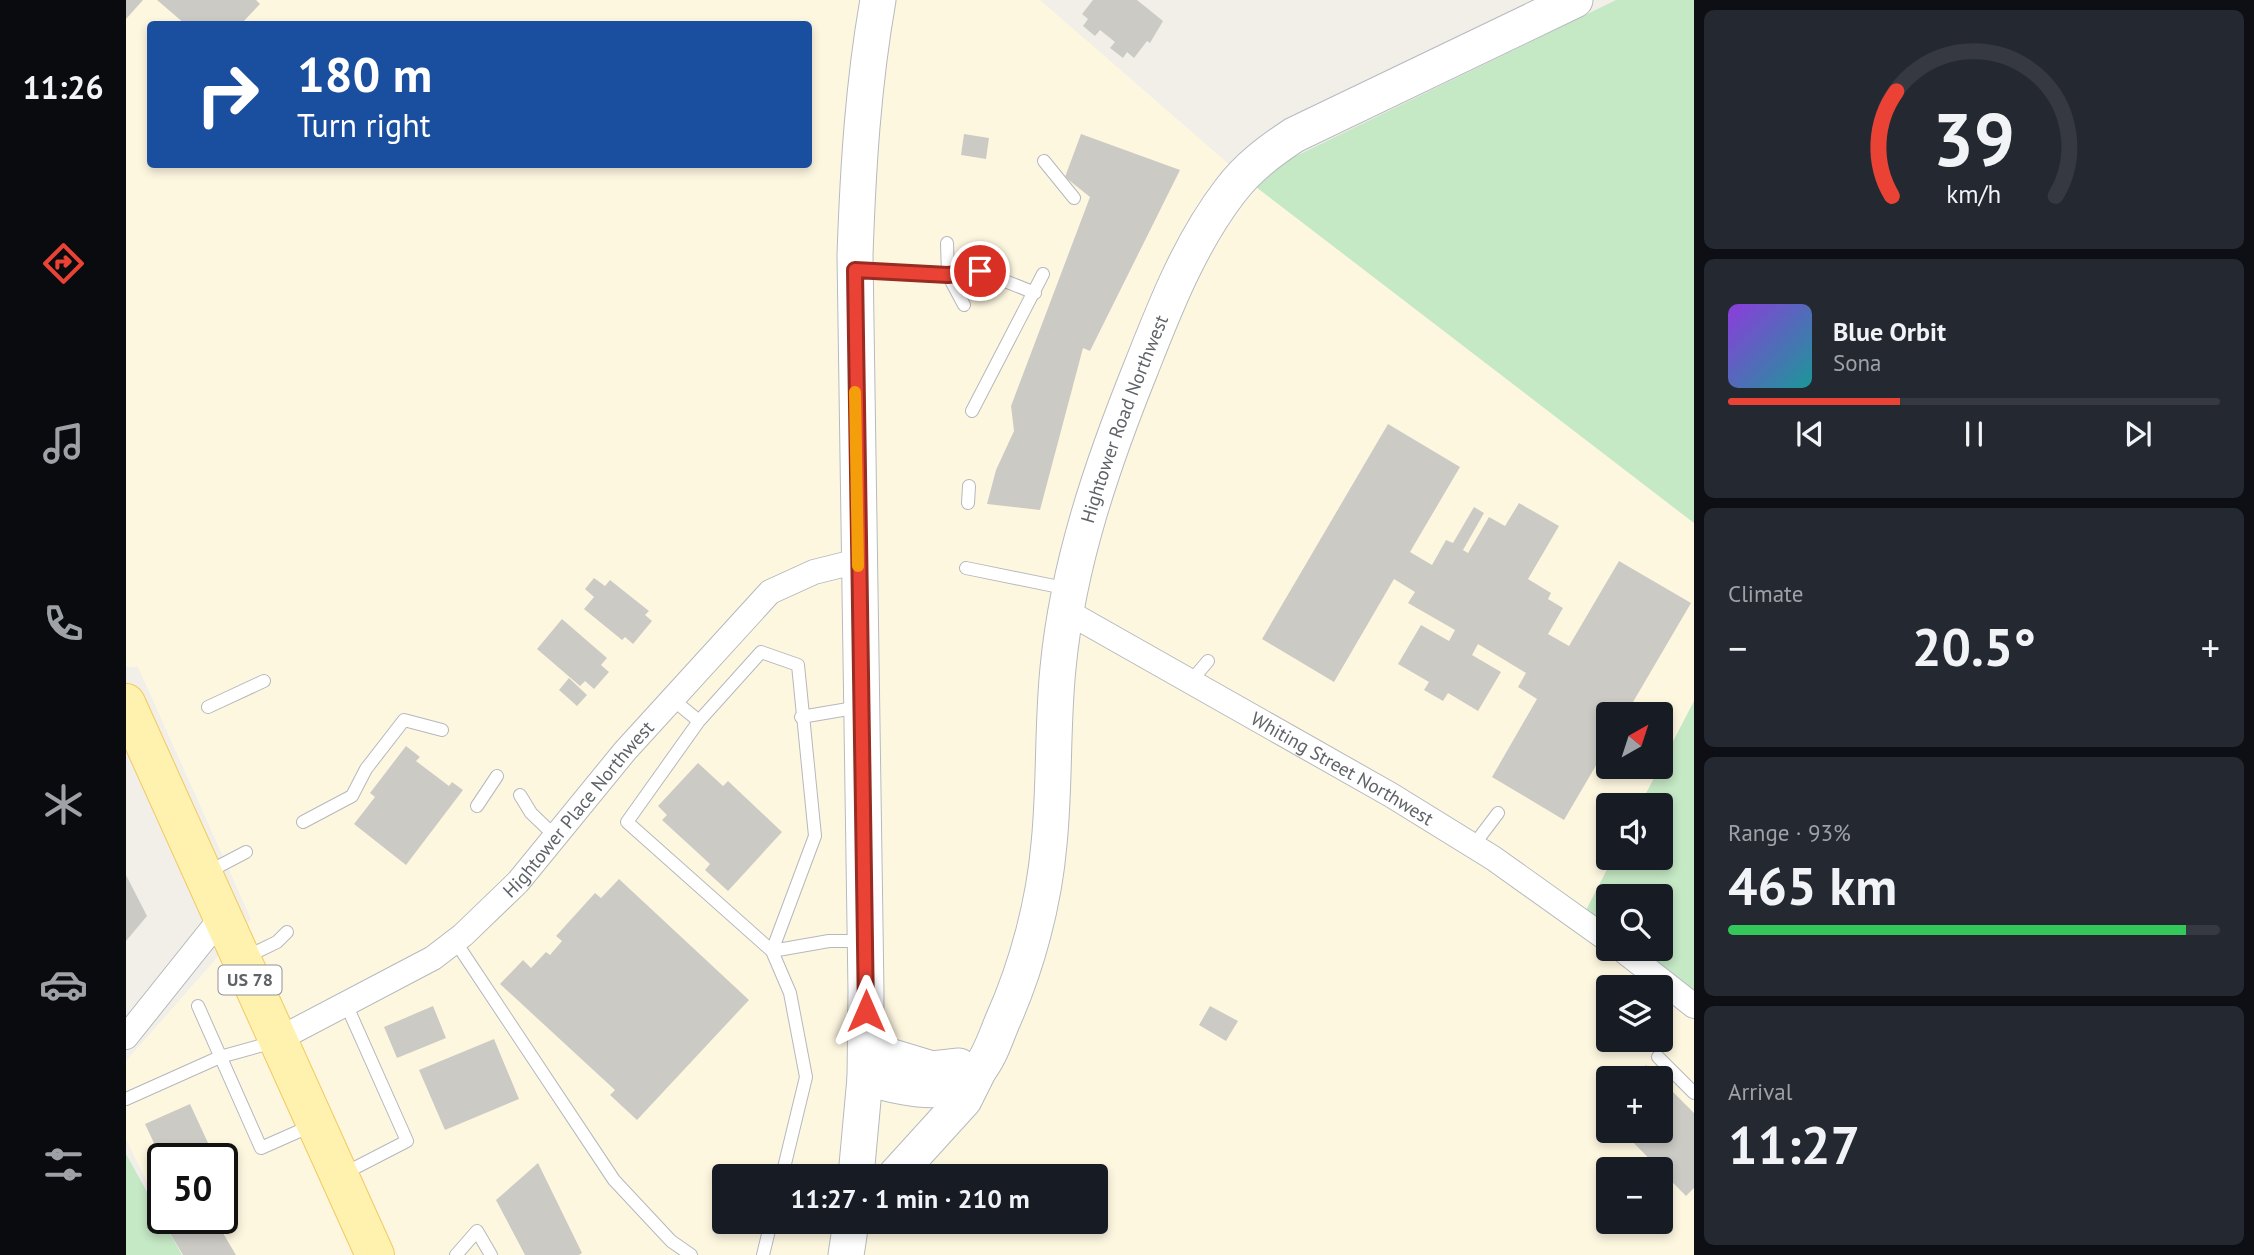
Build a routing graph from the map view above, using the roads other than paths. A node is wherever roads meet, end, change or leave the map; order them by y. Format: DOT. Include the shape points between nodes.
graph roads {
  1 [pos="878,0"];
  2 [pos="1575,0"];
  3 [pos="1044,161"];
  4 [pos="1074,198"];
  5 [pos="947,243"];
  6 [pos="855,270"];
  7 [pos="1043,274"];
  8 [pos="948,275"];
  9 [pos="1035,293"];
  10 [pos="964,305"];
  11 [pos="972,411"];
  12 [pos="969,486"];
  13 [pos="968,503"];
  14 [pos="858,561"];
  15 [pos="967,568"];
  16 [pos="1069,600"];
  17 [pos="1208,661"];
  18 [pos="264,681"];
  19 [pos="1192,681"];
  20 [pos="672,699"];
  21 [pos="126,703"];
  22 [pos="208,707"];
  23 [pos="861,707"];
  24 [pos="802,717"];
  25 [pos="699,721"];
  26 [pos="442,730"];
  27 [pos="497,776"];
  28 [pos="520,795"];
  29 [pos="477,806"];
  30 [pos="1498,813"];
  31 [pos="303,822"];
  32 [pos="555,836"];
  33 [pos="1473,846"];
  34 [pos="246,852"];
  35 [pos="202,875"];
  36 [pos="221,918"];
  37 [pos="287,932"];
  38 [pos="1596,932"];
  39 [pos="455,941"];
  40 [pos="866,941"];
  41 [pos="772,951"];
  42 [pos="241,960"];
  43 [pos="1637,961"];
  44 [pos="346,1004"];
  45 [pos="198,1006"];
  46 [pos="1694,1006"];
  47 [pos="126,1037"];
  48 [pos="278,1040"];
  49 [pos="1658,1056"];
  50 [pos="220,1057"];
  51 [pos="985,1059"];
  52 [pos="866,1063"];
  53 [pos="1694,1094"];
  54 [pos="126,1099"];
  55 [pos="316,1124"];
  56 [pos="785,1164"];
  57 [pos="857,1164"];
  58 [pos="906,1164"];
  59 [pos="340,1176"];
  60 [pos="768,1234"];
  61 [pos="370,1251"];
  62 [pos="456,1255"];
  63 [pos="491,1255"];
  64 [pos="691,1255"];
  65 [pos="763,1255"];
  1 -- 6 [label="street" via="859,151"];
  2 -- 16 [label="street, Hightower Road Northwest" via="1294,135 1259,159 1231,189 1186,262 1152,340 1091,504"];
  3 -- 4 [label="lane"];
  5 -- 8 [label="lane"];
  6 -- 8 [label="lane"];
  6 -- 14 [label="street"];
  7 -- 9 [label="lane"];
  8 -- 9 [label="lane" via="980,271"];
  8 -- 10 [label="lane"];
  9 -- 11 [label="lane"];
  12 -- 13 [label="lane"];
  14 -- 20 [label="street, Hightower Place Northwest" via="814,572 770,592"];
  14 -- 23 [label="street"];
  15 -- 16 [label="lane"];
  16 -- 19 [label="street, Whiting Street Northwest"];
  16 -- 51 [label="street, Hightower Road Northwest" via="1058,667 1049,847 1026,957"];
  17 -- 19 [label="lane"];
  18 -- 22 [label="lane"];
  19 -- 33 [label="street, Whiting Street Northwest"];
  20 -- 25 [label="lane"];
  20 -- 32 [label="street, Hightower Place Northwest"];
  21 -- 35 [label="main road, US 78"];
  23 -- 24 [label="lane"];
  23 -- 40 [label="street"];
  24 -- 25 [label="lane" via="798,666 761,652"];
  24 -- 41 [label="lane" via="815,836"];
  25 -- 41 [label="lane" via="627,822"];
  26 -- 31 [label="lane" via="404,720 366,769 352,796"];
  27 -- 29 [label="lane"];
  28 -- 32 [label="lane"];
  30 -- 33 [label="lane"];
  32 -- 39 [label="street, Hightower Place Northwest" via="518,883"];
  33 -- 38 [label="street, Whiting Street Northwest"];
  34 -- 35 [label="lane"];
  35 -- 36 [label="main road, US 78"];
  36 -- 42 [label="main road, US 78"];
  36 -- 47 [label="street"];
  37 -- 42 [label="lane"];
  39 -- 44 [label="street, Hightower Place Northwest" via="433,958"];
  39 -- 64 [label="lane" via="614,1180 671,1241"];
  40 -- 41 [label="lane"];
  40 -- 52 [label="street"];
  41 -- 56 [label="lane" via="790,993 806,1077"];
  42 -- 48 [label="main road, US 78"];
  43 -- 46 [label="street"];
  44 -- 48 [label="street, Hightower Place Northwest"];
  44 -- 59 [label="lane" via="407,1141"];
  45 -- 50 [label="lane"];
  48 -- 50 [label="lane"];
  48 -- 55 [label="main road, US 78"];
  49 -- 53 [label="lane"];
  50 -- 54 [label="lane"];
  50 -- 55 [label="lane" via="261,1148"];
  51 -- 52 [label="street" via="951,1069"];
  51 -- 58 [label="street, Hightower Road Northwest" via="964,1100"];
  52 -- 57 [label="street"];
  55 -- 59 [label="main road, US 78"];
  59 -- 61 [label="main road, US 78"];
  60 -- 65 [label="lane"];
  62 -- 63 [label="lane" via="477,1231"];
}
